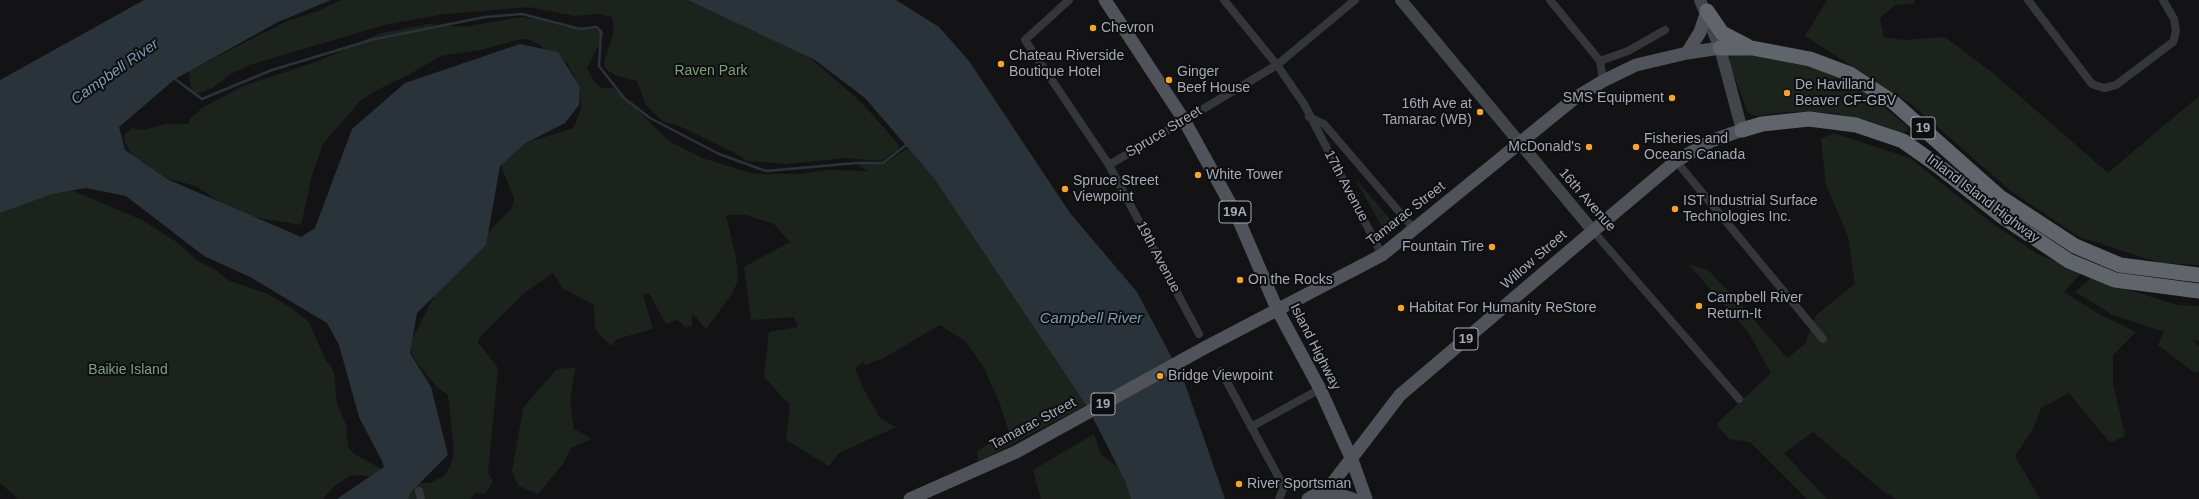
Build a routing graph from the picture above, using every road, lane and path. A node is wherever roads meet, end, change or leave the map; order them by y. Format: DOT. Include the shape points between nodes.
graph roads {
  1 [pos="1069,0"];
  2 [pos="1105,0"];
  3 [pos="1224,0"];
  4 [pos="1355,0"];
  5 [pos="1401,0"];
  6 [pos="1550,0"];
  7 [pos="2028,0"];
  8 [pos="2163,0"];
  9 [pos="1704,6"];
  10 [pos="1665,30"];
  11 [pos="1720,48"];
  12 [pos="1752,48"];
  13 [pos="1687,53"];
  14 [pos="1600,61"];
  15 [pos="1277,65"];
  16 [pos="1602,81"];
  17 [pos="1309,117"];
  18 [pos="1184,120"];
  19 [pos="1742,130"];
  20 [pos="1519,144"];
  21 [pos="1676,161"];
  22 [pos="1109,164"];
  23 [pos="1414,230"];
  24 [pos="1593,230"];
  25 [pos="1382,255"];
  26 [pos="2199,275"];
  27 [pos="2199,291"];
  28 [pos="1277,309"];
  29 [pos="1199,334"];
  30 [pos="1823,338"];
  31 [pos="1221,371"];
  32 [pos="1320,389"];
  33 [pos="1739,399"];
  34 [pos="1251,427"];
  35 [pos="1352,460"];
  36 [pos="1290,480"];
  37 [pos="1284,487"];
  38 [pos="926,496"];
  39 [pos="910,499"];
  40 [pos="1279,499"];
  41 [pos="1308,499"];
  42 [pos="1313,499"];
  43 [pos="1353,499"];
  44 [pos="1366,499"];
  1 -- 22 [label="street, 19th Avenue" via="1026,40"];
  2 -- 18 [label="main road, Island Highway / 19A"];
  3 -- 15 [label="street, 17th Avenue"];
  4 -- 15 [label="street, Spruce Street"];
  5 -- 20 [label="street, 16th Avenue"];
  6 -- 14 [label="street"];
  7 -- 8 [label="street" via="2092,84 2104,88 2116,85 2174,42 2174,19"];
  9 -- 11 [label="street"];
  9 -- 12 [label="highway" via="1722,33"];
  9 -- 13 [label="main road" via="1700,32"];
  10 -- 14 [label="street" via="1628,51"];
  11 -- 12 [label="highway, Inland Island Highway / 19"];
  11 -- 13 [label="main road, Tamarac Street / 19"];
  11 -- 19 [label="street"];
  12 -- 26 [label="highway, Inland Island Highway / 19" via="1810,59 1850,74 1893,102 2000,197 2075,246 2120,265"];
  13 -- 16 [label="main road, Tamarac Street / 19" via="1636,65"];
  14 -- 16 [label="street"];
  15 -- 17 [label="street, 17th Avenue" via="1304,104"];
  15 -- 18 [label="street, Spruce Street"];
  16 -- 20 [label="main road, Tamarac Street / 19" via="1575,98"];
  17 -- 23 [label="street, 17th Avenue" via="1324,124"];
  17 -- 25 [label="street, 17th Avenue"];
  18 -- 22 [label="street, Spruce Street"];
  18 -- 28 [label="main road, Island Highway / 19A" via="1237,216"];
  19 -- 21 [label="main road, Willow Street / 19" via="1711,141"];
  19 -- 27 [label="highway, Inland Island Highway / 19" via="1762,124 1809,119 1856,125 1903,141 2004,217 2069,261 2115,280"];
  20 -- 23 [label="main road, Tamarac Street / 19"];
  20 -- 24 [label="street, 16th Avenue"];
  21 -- 24 [label="main road, Willow Street / 19"];
  21 -- 30 [label="street"];
  22 -- 29 [label="street, 19th Avenue"];
  23 -- 25 [label="main road, Tamarac Street / 19"];
  24 -- 33 [label="street, 16th Avenue"];
  24 -- 35 [label="main road, Willow Street / 19" via="1400,395"];
  25 -- 28 [label="main road, Tamarac Street / 19"];
  28 -- 32 [label="main road, Island Highway / 19A"];
  28 -- 38 [label="main road, Tamarac Street / 19" via="1016,452"];
  31 -- 34 [label="street"];
  32 -- 34 [label="street"];
  32 -- 35 [label="main road, Island Highway / 19A"];
  34 -- 37 [label="street"];
  35 -- 41 [label="main road, Willow Street / 19" via="1331,485"];
  35 -- 44 [label="main road, Island Highway"];
  36 -- 37 [label="street"];
  37 -- 40 [label="street"];
  38 -- 39 [label="main road, Tamarac Street / 19"];
  42 -- 43 [label="main road" via="1333,494"];
}
